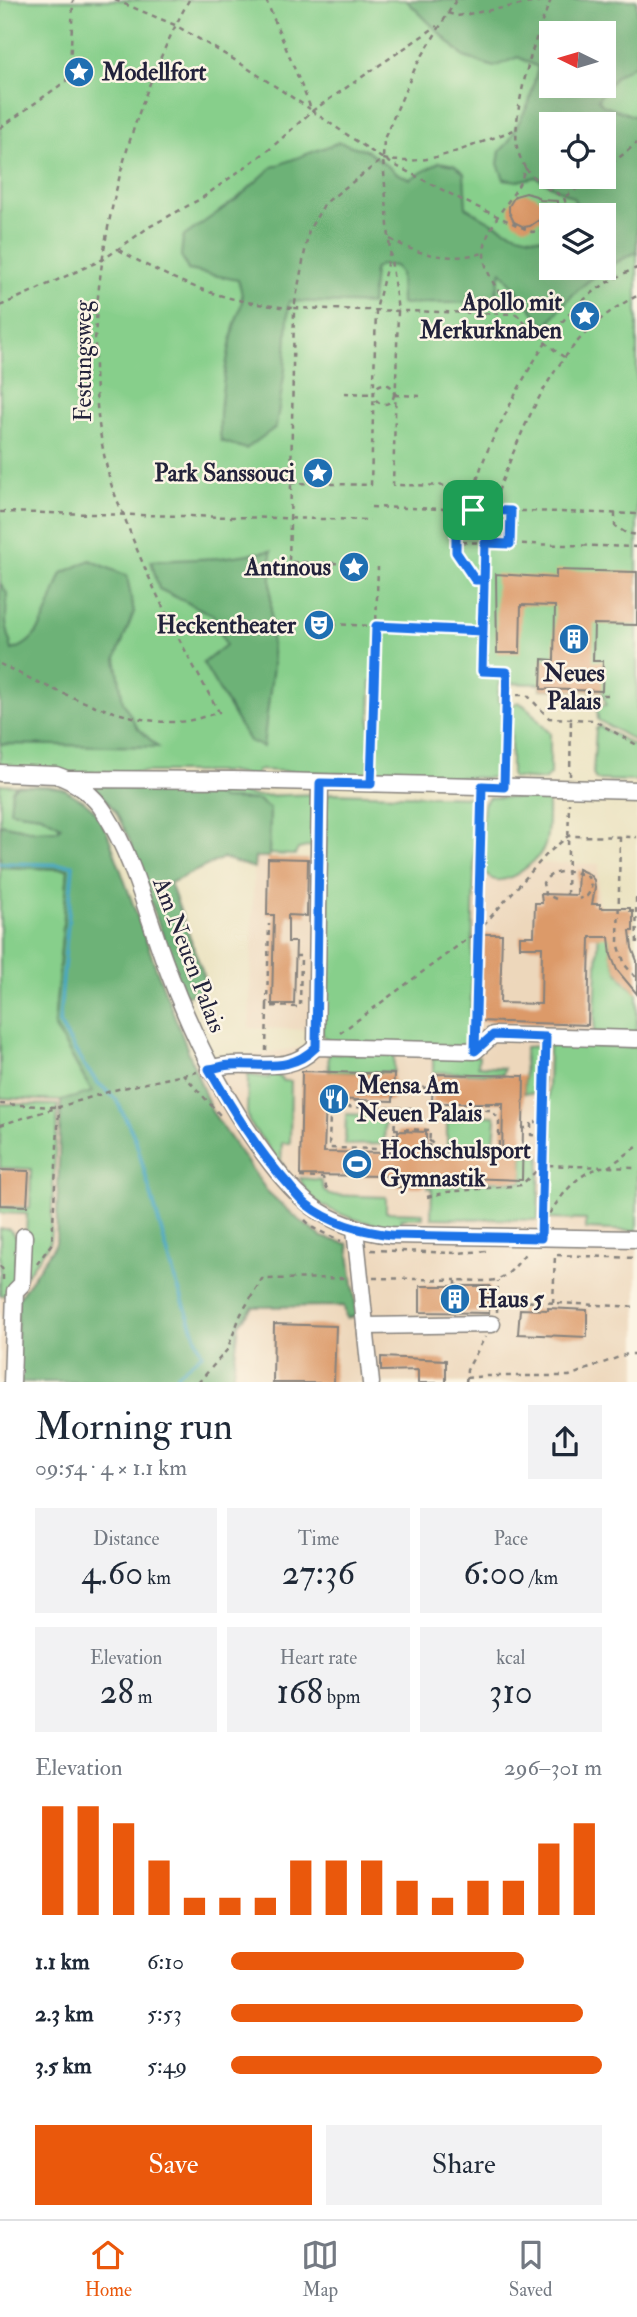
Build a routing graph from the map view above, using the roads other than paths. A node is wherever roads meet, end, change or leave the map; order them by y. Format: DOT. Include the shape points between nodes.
graph roads {
  1 [pos="0,773"];
  2 [pos="69,779"];
  3 [pos="320,783"];
  4 [pos="637,790"];
  5 [pos="637,1039"];
  6 [pos="316,1047"];
  7 [pos="209,1069"];
  8 [pos="355,1229"];
  9 [pos="24,1236"];
  10 [pos="637,1240"];
  11 [pos="7,1319"];
  12 [pos="492,1324"];
  13 [pos="366,1326"];
  14 [pos="12,1382"];
  15 [pos="371,1382"];
  1 -- 2 [label="street"];
  2 -- 3 [label="street"];
  2 -- 7 [label="street, Am Neuen Palais" via="99,803 114,828"];
  3 -- 4 [label="street"];
  3 -- 6 [label="street"];
  5 -- 6 [label="street" via="493,1035 475,1051"];
  6 -- 7 [label="street" via="296,1061"];
  7 -- 8 [label="street, Am Neuen Palais" via="275,1169 306,1204"];
  8 -- 10 [label="street, Am Neuen Palais" via="536,1242"];
  8 -- 13 [label="street"];
  9 -- 11 [label="street" via="22,1284 15,1291"];
  11 -- 14 [label="street"];
  12 -- 13 [label="street"];
  13 -- 15 [label="street"];
}
